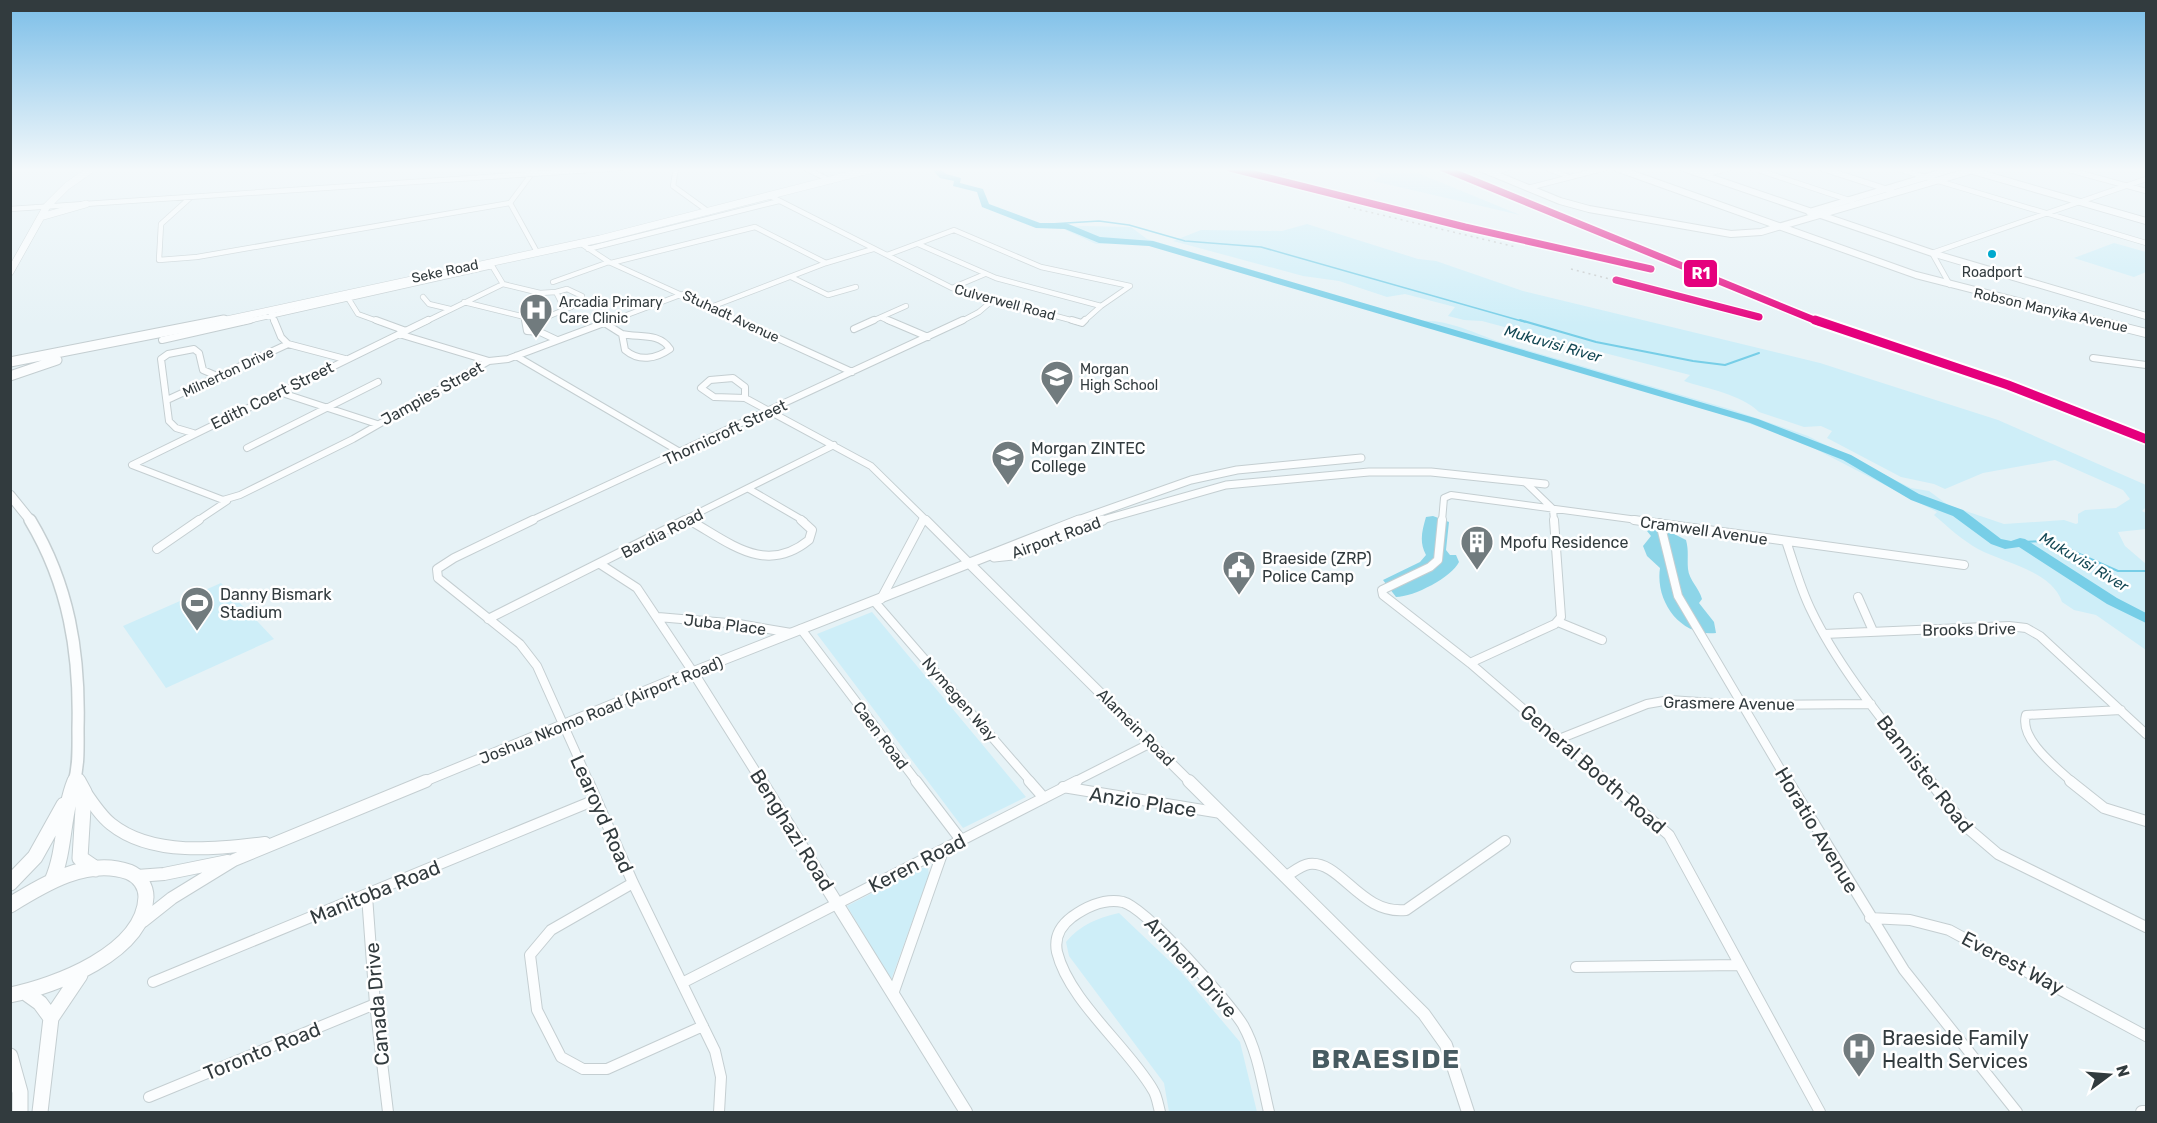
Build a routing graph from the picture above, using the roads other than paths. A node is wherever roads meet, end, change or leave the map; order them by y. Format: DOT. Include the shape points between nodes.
graph roads {
  1 [pos="40,220"];
  2 [pos="165,220"];
  3 [pos="409,220"];
  4 [pos="520,220"];
  5 [pos="674,220"];
  6 [pos="702,220"];
  7 [pos="817,220"];
  8 [pos="1653,220"];
  9 [pos="1762,220"];
  10 [pos="1778,220"];
  11 [pos="1800,220"];
  12 [pos="1837,220"];
  13 [pos="2025,220"];
  14 [pos="2071,220"];
  15 [pos="1769,223"];
  16 [pos="1778,226"];
  17 [pos="1740,233"];
  18 [pos="580,243"];
  19 [pos="2146,243"];
  20 [pos="918,244"];
  21 [pos="588,249"];
  22 [pos="873,249"];
  23 [pos="537,252"];
  24 [pos="1932,253"];
  25 [pos="886,255"];
  26 [pos="13,262"];
  27 [pos="610,262"];
  28 [pos="826,263"];
  29 [pos="491,264"];
  30 [pos="10,272"];
  31 [pos="985,274"];
  32 [pos="791,277"];
  33 [pos="554,282"];
  34 [pos="502,284"];
  35 [pos="1950,285"];
  36 [pos="856,287"];
  37 [pos="952,288"];
  38 [pos="556,292"];
  39 [pos="683,294"];
  40 [pos="423,297"];
  41 [pos="348,298"];
  42 [pos="993,300"];
  43 [pos="464,302"];
  44 [pos="906,306"];
  45 [pos="1101,306"];
  46 [pos="571,307"];
  47 [pos="711,307"];
  48 [pos="450,309"];
  49 [pos="270,312"];
  50 [pos="524,316"];
  51 [pos="2146,316"];
  52 [pos="882,318"];
  53 [pos="603,322"];
  54 [pos="854,329"];
  55 [pos="406,331"];
  56 [pos="2145,332"];
  57 [pos="622,333"];
  58 [pos="399,334"];
  59 [pos="928,337"];
  60 [pos="162,340"];
  61 [pos="557,340"];
  62 [pos="288,344"];
  63 [pos="91,348"];
  64 [pos="516,356"];
  65 [pos="2093,358"];
  66 [pos="345,359"];
  67 [pos="489,361"];
  68 [pos="10,363"];
  69 [pos="2146,365"];
  70 [pos="852,372"];
  71 [pos="10,376"];
  72 [pos="217,376"];
  73 [pos="378,382"];
  74 [pos="279,392"];
  75 [pos="745,398"];
  76 [pos="167,400"];
  77 [pos="326,408"];
  78 [pos="769,413"];
  79 [pos="377,424"];
  80 [pos="193,433"];
  81 [pos="834,445"];
  82 [pos="247,448"];
  83 [pos="680,452"];
  84 [pos="1361,458"];
  85 [pos="1525,482"];
  86 [pos="1545,484"];
  87 [pos="749,489"];
  88 [pos="10,495"];
  89 [pos="225,500"];
  90 [pos="1554,509"];
  91 [pos="924,518"];
  92 [pos="689,520"];
  93 [pos="1660,524"];
  94 [pos="1786,541"];
  95 [pos="157,549"];
  96 [pos="453,558"];
  97 [pos="600,564"];
  98 [pos="970,564"];
  99 [pos="1964,565"];
  100 [pos="1383,595"];
  101 [pos="1858,597"];
  102 [pos="878,600"];
  103 [pos="658,617"];
  104 [pos="488,619"];
  105 [pos="1558,622"];
  106 [pos="796,631"];
  107 [pos="1873,631"];
  108 [pos="1824,634"];
  109 [pos="1602,640"];
  110 [pos="1470,663"];
  111 [pos="693,672"];
  112 [pos="1871,704"];
  113 [pos="1743,705"];
  114 [pos="2121,710"];
  115 [pos="562,725"];
  116 [pos="2146,734"];
  117 [pos="1559,739"];
  118 [pos="1151,743"];
  119 [pos="76,778"];
  120 [pos="1063,787"];
  121 [pos="84,792"];
  122 [pos="68,797"];
  123 [pos="1044,798"];
  124 [pos="595,800"];
  125 [pos="1223,814"];
  126 [pos="2146,821"];
  127 [pos="961,840"];
  128 [pos="279,841"];
  129 [pos="1505,841"];
  130 [pos="943,851"];
  131 [pos="234,860"];
  132 [pos="96,869"];
  133 [pos="136,876"];
  134 [pos="1284,877"];
  135 [pos="52,881"];
  136 [pos="10,883"];
  137 [pos="633,883"];
  138 [pos="367,896"];
  139 [pos="837,903"];
  140 [pos="10,905"];
  141 [pos="1870,918"];
  142 [pos="2146,927"];
  143 [pos="129,933"];
  144 [pos="1740,965"];
  145 [pos="1576,967"];
  146 [pos="84,970"];
  147 [pos="153,982"];
  148 [pos="682,983"];
  149 [pos="18,994"];
  150 [pos="893,994"];
  151 [pos="375,1004"];
  152 [pos="51,1018"];
  153 [pos="703,1026"];
  154 [pos="2146,1036"];
  155 [pos="10,1056"];
  156 [pos="149,1097"];
  157 [pos="2146,1112"];
  158 [pos="20,1113"];
  159 [pos="40,1113"];
  160 [pos="388,1113"];
  161 [pos="719,1113"];
  162 [pos="966,1113"];
  163 [pos="1160,1113"];
  164 [pos="1269,1113"];
  165 [pos="1468,1113"];
  166 [pos="1820,1113"];
  167 [pos="2017,1113"];
  168 [pos="2142,1113"];
  1 -- 26 [label="main road"];
  2 -- 3 [label="street" via="161,224 159,260"];
  4 -- 23 [label="street"];
  5 -- 18 [label="main road, Seke Road"];
  6 -- 21 [label="street"];
  7 -- 22 [label="street, Culverwell Road"];
  8 -- 17 [label="main road"];
  9 -- 15 [label="main road, Robson Manyika Avenue"];
  10 -- 15 [label="main road"];
  11 -- 16 [label="main road"];
  12 -- 24 [label="main road"];
  13 -- 24 [label="street"];
  14 -- 19 [label="street"];
  15 -- 16 [label="main road, Robson Manyika Avenue"];
  15 -- 17 [label="main road"];
  16 -- 17 [label="main road"];
  16 -- 35 [label="main road, Robson Manyika Avenue"];
  18 -- 21 [label="street, Stuhadt Avenue"];
  18 -- 23 [label="main road, Seke Road"];
  20 -- 25 [label="street"];
  20 -- 31 [label="street"];
  20 -- 45 [label="street" via="954,230 1041,267 1130,286"];
  21 -- 27 [label="street, Stuhadt Avenue"];
  22 -- 25 [label="street, Culverwell Road"];
  22 -- 28 [label="street"];
  23 -- 29 [label="main road, Seke Road"];
  24 -- 35 [label="street"];
  24 -- 51 [label="main road"];
  25 -- 37 [label="street, Culverwell Road"];
  26 -- 30 [label="main road"];
  27 -- 28 [label="street" via="755,227"];
  27 -- 33 [label="street"];
  27 -- 39 [label="street, Stuhadt Avenue"];
  28 -- 32 [label="street"];
  29 -- 34 [label="street"];
  29 -- 41 [label="street"];
  29 -- 49 [label="main road, Seke Road"];
  31 -- 37 [label="street"];
  31 -- 45 [label="street"];
  32 -- 36 [label="street" via="828,295"];
  32 -- 47 [label="street"];
  34 -- 38 [label="street" via="540,293"];
  34 -- 43 [label="street, Edith Coert Street"];
  35 -- 56 [label="main road, Robson Manyika Avenue"];
  37 -- 42 [label="street, Culverwell Road"];
  38 -- 46 [label="street" via="561,302"];
  38 -- 46 [label="street" via="567,289 582,296"];
  39 -- 47 [label="street, Stuhadt Avenue"];
  39 -- 53 [label="street, Jampies Street"];
  40 -- 48 [label="street" via="429,304"];
  41 -- 49 [label="street"];
  41 -- 55 [label="street" via="356,313"];
  42 -- 45 [label="street, Culverwell Road" via="1082,323"];
  42 -- 59 [label="street, Thornicroft Street" via="968,319"];
  43 -- 48 [label="street, Edith Coert Street"];
  43 -- 50 [label="street"];
  44 -- 52 [label="street"];
  46 -- 50 [label="street" via="542,318"];
  47 -- 70 [label="street, Stuhadt Avenue"];
  48 -- 55 [label="street, Edith Coert Street"];
  49 -- 60 [label="street"];
  49 -- 62 [label="street"];
  49 -- 63 [label="main road, Seke Road"];
  50 -- 61 [label="street" via="527,331"];
  52 -- 54 [label="street"];
  52 -- 59 [label="street"];
  53 -- 57 [label="street"];
  53 -- 61 [label="street, Jampies Street"];
  55 -- 58 [label="street, Edith Coert Street"];
  57 -- 57 [label="street" via="655,337 670,349 655,356 634,358 625,352"];
  58 -- 66 [label="street, Edith Coert Street"];
  58 -- 67 [label="street"];
  59 -- 70 [label="street, Thornicroft Street"];
  61 -- 64 [label="street, Jampies Street"];
  62 -- 66 [label="street"];
  62 -- 72 [label="street, Milnerton Drive"];
  63 -- 68 [label="main road, Seke Road"];
  63 -- 71 [label="main road"];
  64 -- 67 [label="street, Jampies Street"];
  64 -- 83 [label="street"];
  65 -- 69 [label="street"];
  66 -- 74 [label="street, Edith Coert Street"];
  67 -- 79 [label="street, Jampies Street"];
  70 -- 78 [label="street, Thornicroft Street"];
  72 -- 76 [label="street, Milnerton Drive"];
  72 -- 76 [label="street" via="203,370 199,353 194,349 168,354 160,362"];
  73 -- 77 [label="street"];
  74 -- 77 [label="street"];
  74 -- 80 [label="street, Edith Coert Street"];
  75 -- 75 [label="street, Alamein Road" via="714,397 702,393 700,388 710,380 730,377 745,387"];
  75 -- 78 [label="street, Alamein Road"];
  76 -- 80 [label="street" via="169,421 176,428"];
  77 -- 79 [label="street"];
  77 -- 82 [label="street"];
  78 -- 81 [label="street, Alamein Road"];
  78 -- 83 [label="street, Thornicroft Street"];
  79 -- 89 [label="street, Jampies Street" via="279,478 238,498"];
  80 -- 89 [label="street, Edith Coert Street" via="132,465"];
  81 -- 87 [label="street, Bardia Road"];
  81 -- 91 [label="street, Alamein Road" via="877,471"];
  83 -- 96 [label="street, Thornicroft Street"];
  84 -- 98 [label="street, Airport Road" via="1280,465 1191,480 1127,501"];
  85 -- 86 [label="street, Airport Road"];
  85 -- 90 [label="street"];
  85 -- 98 [label="street, Airport Road" via="1431,472 1379,472 1226,485 1118,514 1013,555"];
  87 -- 92 [label="street, Bardia Road"];
  87 -- 92 [label="street" via="808,524 812,530 809,540 788,553 764,558"];
  88 -- 119 [label="main road" via="29,514 40,533 67,597 78,661"];
  89 -- 95 [label="street, Jampies Street"];
  90 -- 93 [label="street, Cramwell Avenue"];
  90 -- 100 [label="street, Cramwell Avenue" via="1455,495 1444,498 1438,560 1386,587"];
  90 -- 105 [label="street" via="1562,611"];
  91 -- 98 [label="street, Alamein Road"];
  91 -- 102 [label="street"];
  92 -- 97 [label="street, Bardia Road"];
  93 -- 94 [label="street, Cramwell Avenue"];
  93 -- 113 [label="street, Horatio Avenue" via="1678,596"];
  94 -- 99 [label="street, Cramwell Avenue"];
  94 -- 108 [label="street, Bannister Road" via="1810,609"];
  96 -- 104 [label="street, Learoyd Road" via="435,574"];
  97 -- 103 [label="street, Benghazi Road" via="637,588"];
  97 -- 104 [label="street, Bardia Road"];
  98 -- 102 [label="street, Joshua Nkomo Road (Airport Road)"];
  98 -- 118 [label="street, Alamein Road"];
  100 -- 110 [label="street, General Booth Road"];
  101 -- 107 [label="street"];
  102 -- 106 [label="street, Joshua Nkomo Road (Airport Road)"];
  102 -- 123 [label="street, Nymegen Way"];
  103 -- 106 [label="street, Juba Place"];
  103 -- 111 [label="street, Benghazi Road"];
  104 -- 115 [label="street, Learoyd Road" via="531,656"];
  105 -- 109 [label="street"];
  105 -- 110 [label="street"];
  106 -- 111 [label="street, Joshua Nkomo Road (Airport Road)"];
  106 -- 127 [label="street, Caen Road"];
  107 -- 108 [label="street, Brooks Drive"];
  107 -- 114 [label="street, Brooks Drive" via="2026,628 2040,636"];
  108 -- 112 [label="street, Bannister Road"];
  110 -- 117 [label="street, General Booth Road"];
  111 -- 115 [label="street, Joshua Nkomo Road (Airport Road)"];
  111 -- 139 [label="street, Benghazi Road"];
  112 -- 113 [label="street, Grasmere Avenue"];
  112 -- 142 [label="street, Bannister Road" via="1964,825 1984,845"];
  113 -- 117 [label="street, Grasmere Avenue" via="1657,701"];
  113 -- 141 [label="street, Horatio Avenue"];
  114 -- 116 [label="street, Brooks Drive"];
  114 -- 126 [label="street" via="2033,713 2026,715 2025,730 2083,796 2118,815"];
  115 -- 124 [label="street, Learoyd Road"];
  115 -- 128 [label="street, Joshua Nkomo Road (Airport Road)"];
  117 -- 144 [label="street, General Booth Road" via="1668,835"];
  118 -- 120 [label="street, Keren Road"];
  118 -- 125 [label="street, Alamein Road"];
  119 -- 121 [label="main road"];
  119 -- 122 [label="main road"];
  120 -- 123 [label="street, Keren Road"];
  120 -- 125 [label="street, Anzio Place"];
  121 -- 128 [label="street" via="114,826 140,838 201,847"];
  121 -- 132 [label="main road" via="80,858"];
  122 -- 135 [label="main road" via="61,864"];
  122 -- 136 [label="main road" via="43,848"];
  123 -- 127 [label="street, Keren Road"];
  124 -- 137 [label="street, Learoyd Road"];
  124 -- 138 [label="street, Manitoba Road"];
  125 -- 134 [label="street, Alamein Road"];
  127 -- 130 [label="street, Keren Road"];
  128 -- 131 [label="street, Joshua Nkomo Road (Airport Road)"];
  129 -- 134 [label="street" via="1399,912 1383,910 1319,864 1307,864"];
  130 -- 139 [label="street, Keren Road"];
  130 -- 150 [label="street"];
  131 -- 133 [label="street"];
  131 -- 143 [label="street" via="172,898"];
  132 -- 133 [label="main road"];
  132 -- 135 [label="main road"];
  133 -- 143 [label="main road" via="144,886 146,900"];
  134 -- 165 [label="street, Alamein Road" via="1434,1027 1452,1060"];
  135 -- 140 [label="main road"];
  137 -- 148 [label="street, Learoyd Road"];
  137 -- 153 [label="street" via="551,930 530,955 537,1010 561,1057 583,1069 607,1069"];
  138 -- 147 [label="street, Manitoba Road"];
  138 -- 151 [label="street, Canada Drive"];
  139 -- 148 [label="street, Keren Road"];
  139 -- 150 [label="street, Benghazi Road"];
  141 -- 154 [label="street, Everest Way" via="1910,920 1949,930"];
  141 -- 167 [label="street, Horatio Avenue" via="1928,1003"];
  143 -- 146 [label="main road" via="110,953"];
  144 -- 145 [label="street"];
  144 -- 166 [label="street, General Booth Road"];
  146 -- 149 [label="main road" via="55,984"];
  146 -- 152 [label="main road"];
  148 -- 153 [label="street, Learoyd Road"];
  149 -- 152 [label="main road" via="40,1003"];
  150 -- 162 [label="street, Benghazi Road"];
  151 -- 156 [label="street, Toronto Road"];
  151 -- 160 [label="street, Canada Drive"];
  152 -- 159 [label="main road"];
  153 -- 161 [label="street, Learoyd Road" via="720,1071"];
  155 -- 158 [label="main road" via="20,1092"];
  157 -- 168 [label="street"];
  163 -- 164 [label="street, Arnhem Drive" via="1154,1091 1068,979 1056,953 1055,940 1064,923 1100,901 1129,904 1142,912 1230,1009 1251,1038"];
}
